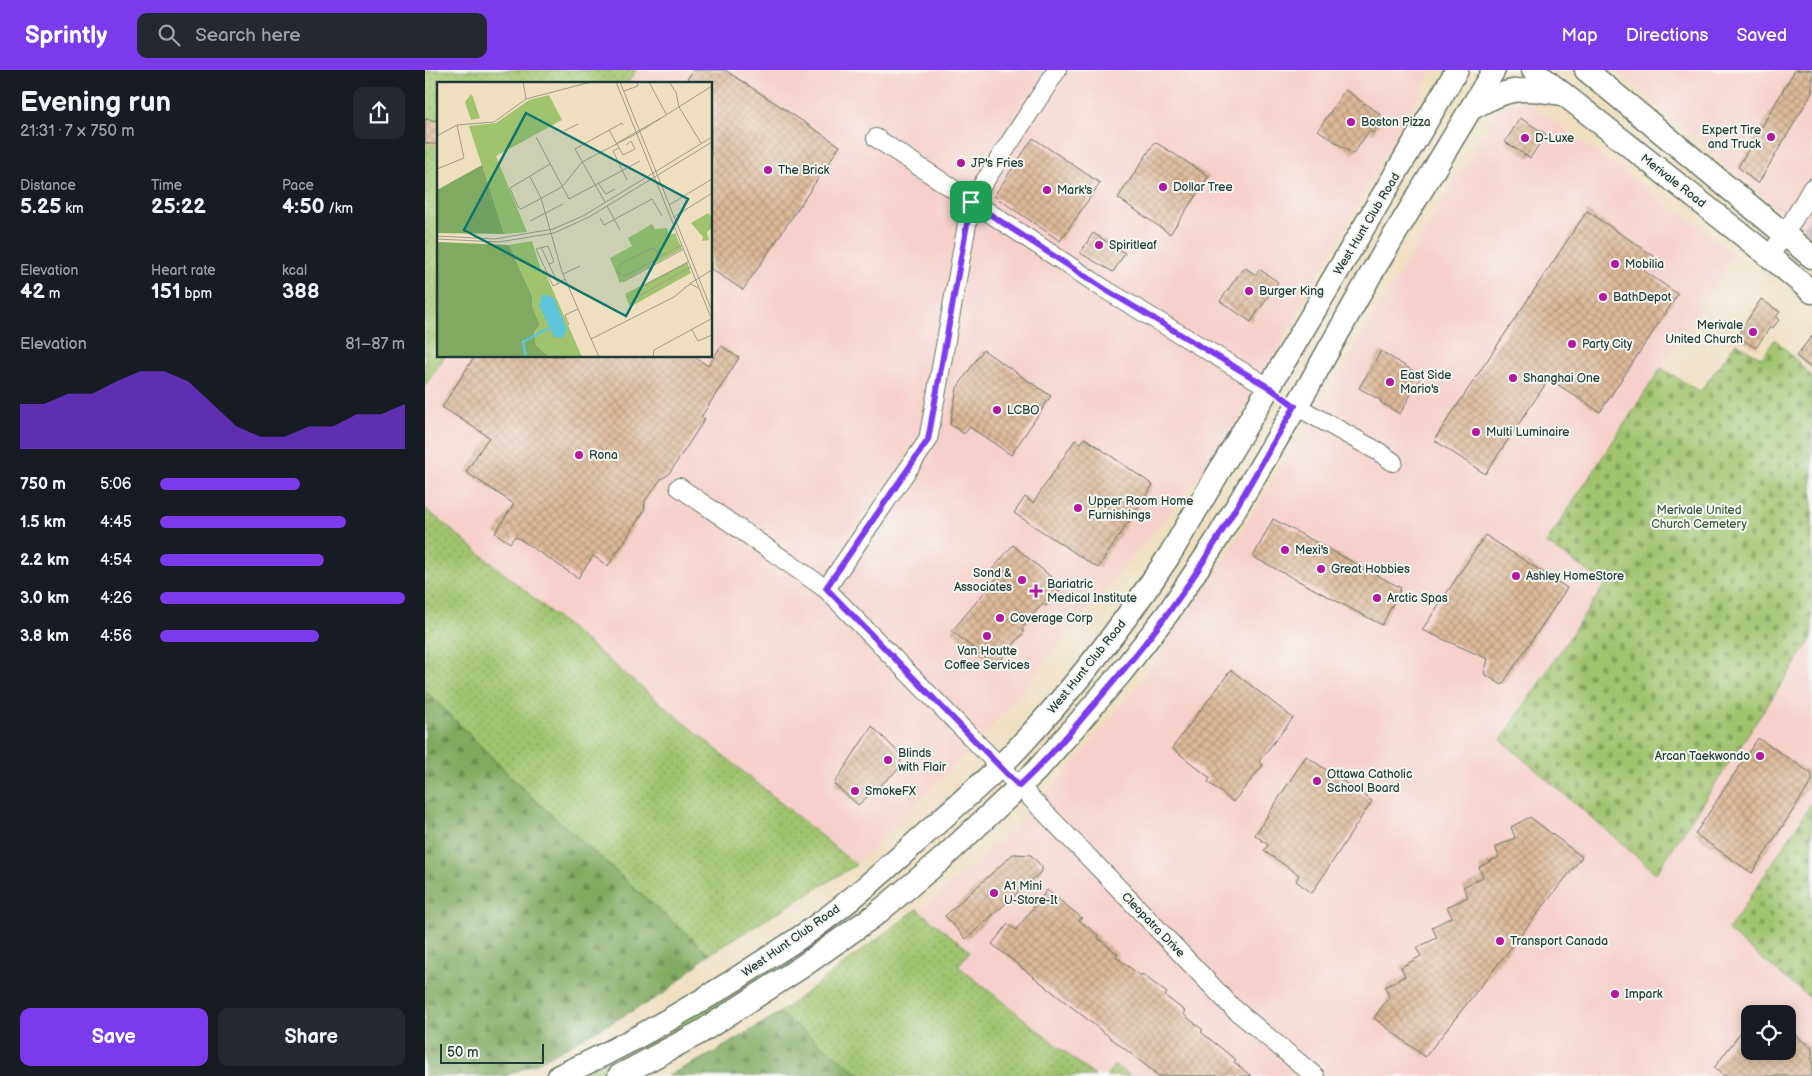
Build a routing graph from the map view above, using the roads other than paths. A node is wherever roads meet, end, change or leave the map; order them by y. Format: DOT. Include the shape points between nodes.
graph roads {
  1 [pos="1057,70"];
  2 [pos="1447,70"];
  3 [pos="1457,70"];
  4 [pos="1494,70"];
  5 [pos="1533,70"];
  6 [pos="1586,70"];
  7 [pos="1563,94"];
  8 [pos="1439,102"];
  9 [pos="1468,111"];
  10 [pos="877,138"];
  11 [pos="1812,188"];
  12 [pos="971,202"];
  13 [pos="1785,234"];
  14 [pos="1769,256"];
  15 [pos="1812,257"];
  16 [pos="1812,292"];
  17 [pos="1270,388"];
  18 [pos="1295,406"];
  19 [pos="1393,462"];
  20 [pos="679,487"];
  21 [pos="826,588"];
  22 [pos="999,766"];
  23 [pos="1019,786"];
  24 [pos="559,1076"];
  25 [pos="619,1076"];
  26 [pos="1315,1076"];
  1 -- 12 [label="street"];
  2 -- 8 [label="main road"];
  3 -- 8 [label="main road, West Hunt Club Road"];
  4 -- 9 [label="main road, West Hunt Club Road"];
  5 -- 7 [label="main road, Merivale Road"];
  6 -- 13 [label="main road"];
  7 -- 9 [label="main road" via="1525,89 1507,91"];
  7 -- 14 [label="main road, Merivale Road"];
  8 -- 17 [label="main road, West Hunt Club Road"];
  9 -- 18 [label="main road, West Hunt Club Road"];
  10 -- 12 [label="street"];
  11 -- 13 [label="street"];
  12 -- 17 [label="street" via="1106,290"];
  12 -- 21 [label="street" via="928,440"];
  13 -- 14 [label="street"];
  13 -- 15 [label="main road"];
  14 -- 16 [label="main road, Merivale Road"];
  17 -- 18 [label="main road"];
  17 -- 22 [label="main road, West Hunt Club Road" via="1134,609 1055,707"];
  18 -- 19 [label="street"];
  18 -- 23 [label="main road, West Hunt Club Road" via="1216,541 1168,613 1086,714"];
  20 -- 21 [label="street, Cleopatra Drive"];
  21 -- 22 [label="street, Cleopatra Drive"];
  22 -- 23 [label="street, Cleopatra Drive"];
  22 -- 24 [label="main road, West Hunt Club Road" via="886,869 817,926 664,1023"];
  23 -- 25 [label="main road, West Hunt Club Road" via="941,860 875,914 803,966 701,1032"];
  23 -- 26 [label="street, Cleopatra Drive" via="1233,1008"];
}
